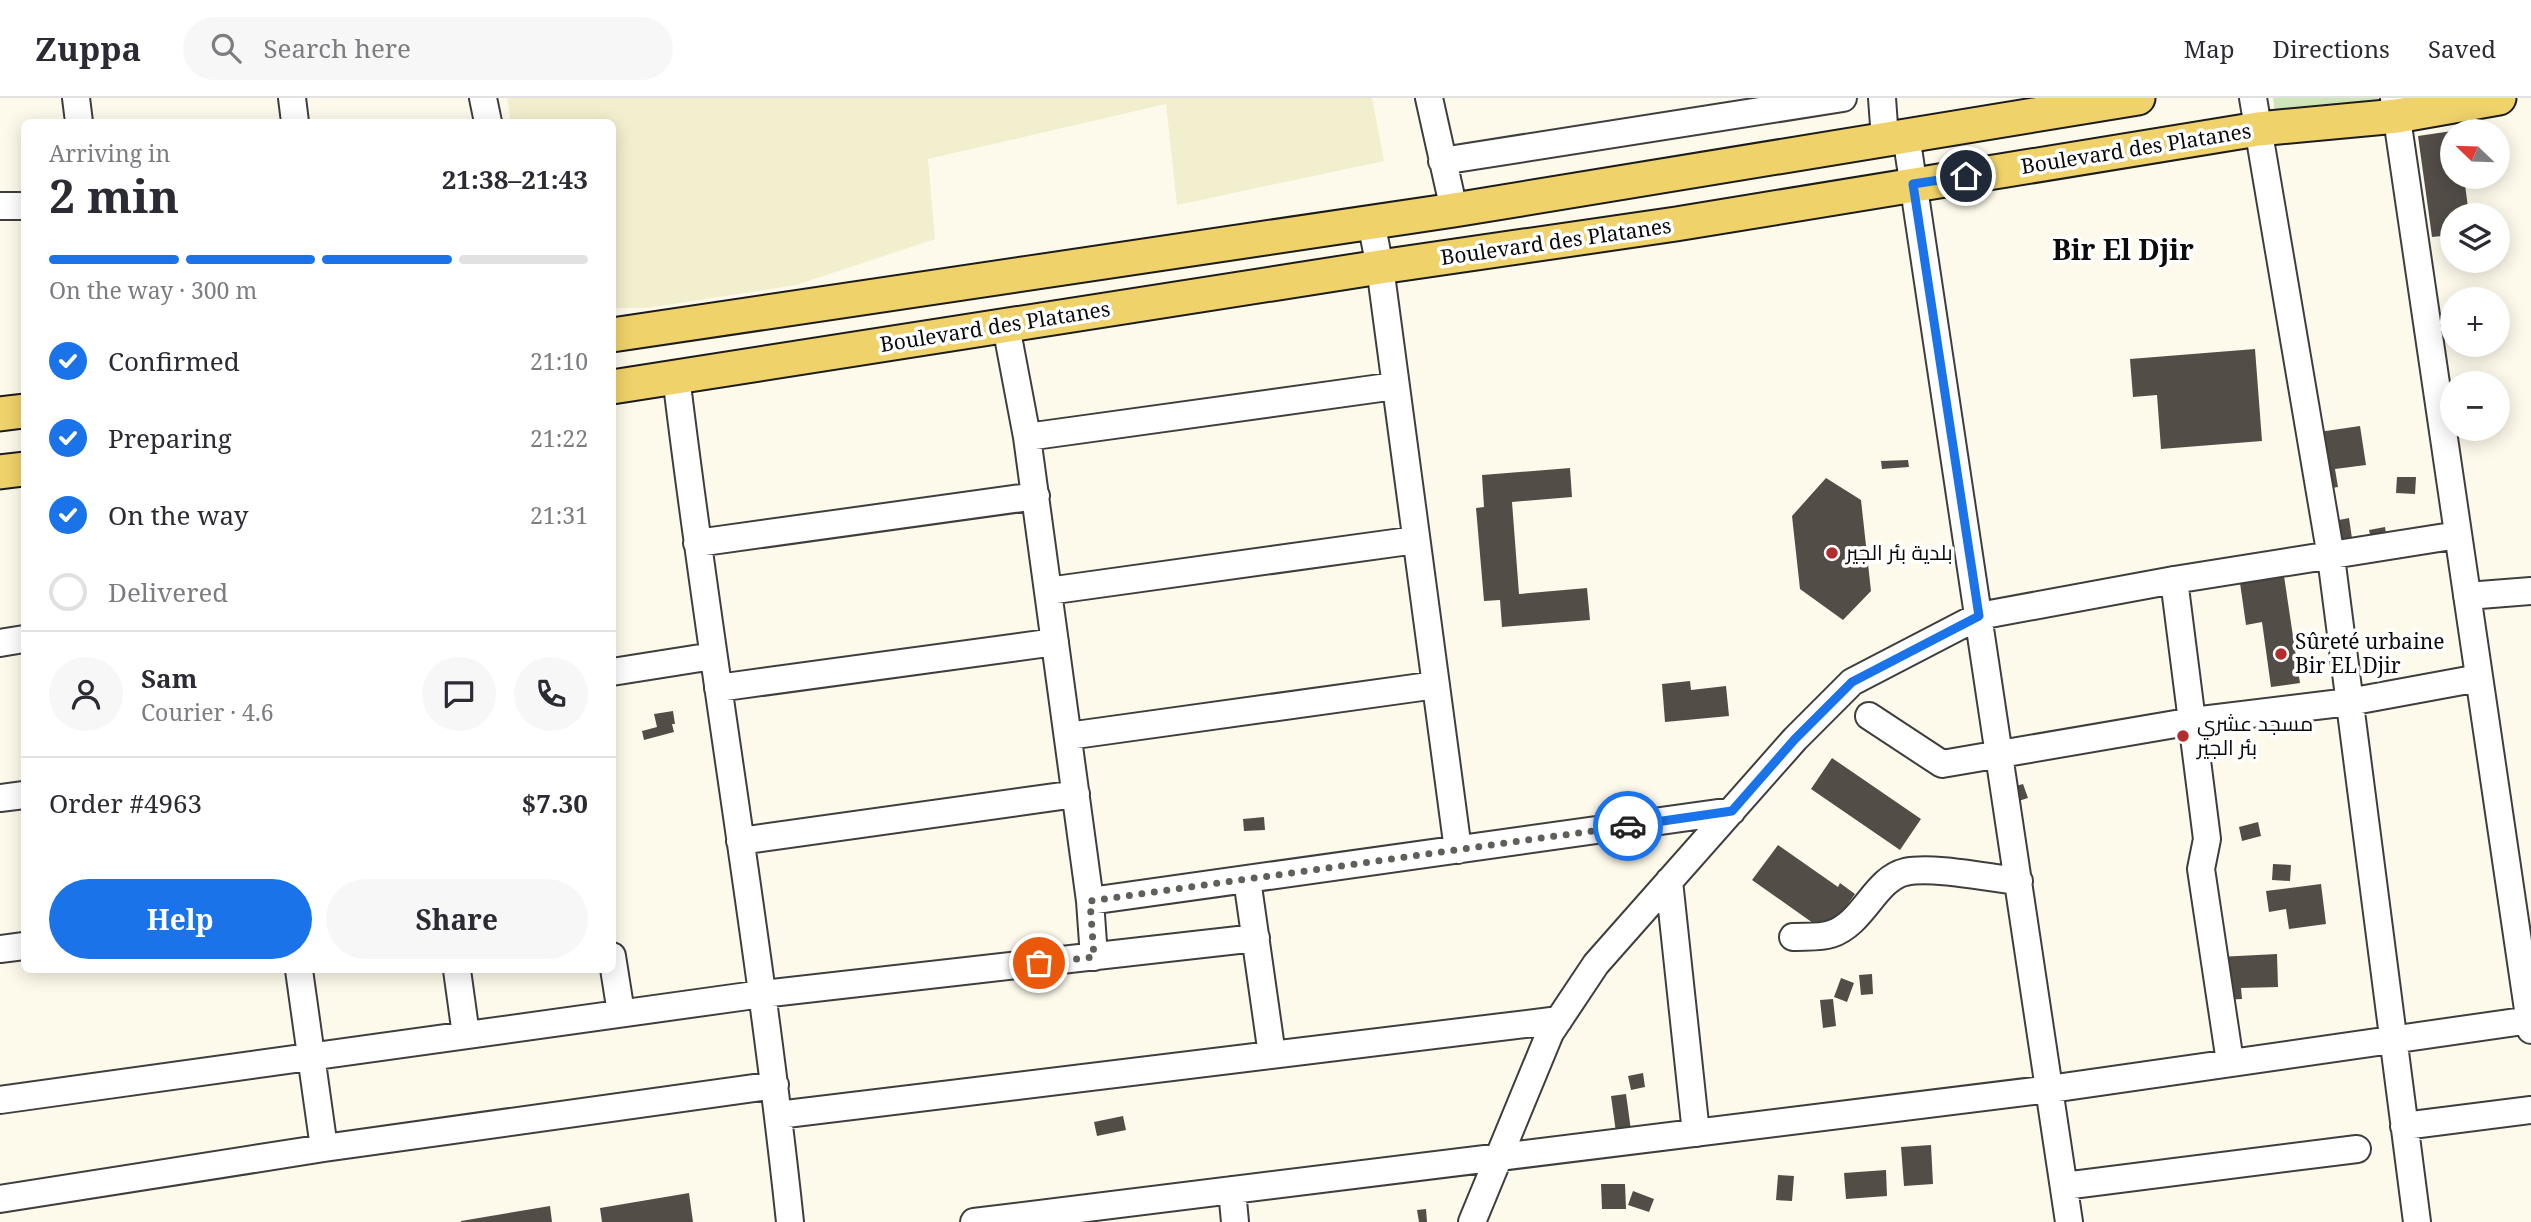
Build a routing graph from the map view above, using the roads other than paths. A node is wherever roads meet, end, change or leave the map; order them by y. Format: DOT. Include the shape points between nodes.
graph roads {
  1 [pos="76,98"];
  2 [pos="292,98"];
  3 [pos="483,98"];
  4 [pos="1429,98"];
  5 [pos="1843,98"];
  6 [pos="1882,98"];
  7 [pos="2138,98"];
  8 [pos="2499,98"];
  9 [pos="2072,104"];
  10 [pos="2396,107"];
  11 [pos="2256,113"];
  12 [pos="79,119"];
  13 [pos="295,119"];
  14 [pos="487,119"];
  15 [pos="1895,137"];
  16 [pos="1442,161"];
  17 [pos="1913,184"];
  18 [pos="0,206"];
  19 [pos="21,206"];
  20 [pos="1454,210"];
  21 [pos="1371,222"];
  22 [pos="1380,267"];
  23 [pos="1006,326"];
  24 [pos="616,334"];
  25 [pos="676,376"];
  26 [pos="616,386"];
  27 [pos="1395,386"];
  28 [pos="21,411"];
  29 [pos="0,414"];
  30 [pos="1027,437"];
  31 [pos="21,469"];
  32 [pos="0,472"];
  33 [pos="1035,496"];
  34 [pos="2458,535"];
  35 [pos="1416,540"];
  36 [pos="697,543"];
  37 [pos="2331,557"];
  38 [pos="2174,580"];
  39 [pos="1048,591"];
  40 [pos="2531,591"];
  41 [pos="2467,596"];
  42 [pos="1979,616"];
  43 [pos="21,640"];
  44 [pos="1055,642"];
  45 [pos="0,643"];
  46 [pos="713,656"];
  47 [pos="616,671"];
  48 [pos="2479,678"];
  49 [pos="1436,685"];
  50 [pos="718,688"];
  51 [pos="2349,702"];
  52 [pos="1869,716"];
  53 [pos="2193,720"];
  54 [pos="1068,736"];
  55 [pos="2000,753"];
  56 [pos="1076,794"];
  57 [pos="21,796"];
  58 [pos="0,799"];
  59 [pos="1732,811"];
  60 [pos="740,841"];
  61 [pos="1458,850"];
  62 [pos="1247,879"];
  63 [pos="1669,881"];
  64 [pos="2019,881"];
  65 [pos="1090,901"];
  66 [pos="1793,937"];
  67 [pos="1255,938"];
  68 [pos="21,946"];
  69 [pos="0,949"];
  70 [pos="1094,957"];
  71 [pos="299,973"];
  72 [pos="457,973"];
  73 [pos="615,973"];
  74 [pos="762,994"];
  75 [pos="621,1013"];
  76 [pos="1559,1020"];
  77 [pos="2530,1025"];
  78 [pos="466,1035"];
  79 [pos="2392,1040"];
  80 [pos="1272,1055"];
  81 [pos="311,1057"];
  82 [pos="2230,1062"];
  83 [pos="775,1085"];
  84 [pos="2050,1089"];
  85 [pos="0,1100"];
  86 [pos="2531,1110"];
  87 [pos="778,1115"];
  88 [pos="2403,1126"];
  89 [pos="1696,1133"];
  90 [pos="324,1149"];
  91 [pos="2357,1149"];
  92 [pos="1499,1158"];
  93 [pos="2064,1186"];
  94 [pos="1232,1190"];
  95 [pos="0,1199"];
  96 [pos="790,1222"];
  97 [pos="974,1222"];
  98 [pos="1235,1222"];
  99 [pos="1472,1222"];
  100 [pos="2069,1222"];
  101 [pos="2417,1222"];
  1 -- 12 [label="street"];
  2 -- 13 [label="street"];
  3 -- 14 [label="street"];
  4 -- 16 [label="street"];
  5 -- 16 [label="street"];
  6 -- 15 [label="street"];
  7 -- 9 [label="main road"];
  8 -- 10 [label="main road, Boulevard des Platanes"];
  9 -- 15 [label="main road"];
  10 -- 11 [label="main road, Boulevard des Platanes"];
  10 -- 34 [label="street"];
  11 -- 17 [label="main road, Boulevard des Platanes"];
  11 -- 37 [label="street"];
  15 -- 17 [label="street"];
  15 -- 20 [label="main road"];
  16 -- 20 [label="street"];
  17 -- 22 [label="main road, Boulevard des Platanes"];
  17 -- 42 [label="street"];
  18 -- 19 [label="street"];
  20 -- 21 [label="main road"];
  21 -- 22 [label="street"];
  21 -- 24 [label="main road"];
  22 -- 23 [label="main road, Boulevard des Platanes"];
  22 -- 27 [label="street"];
  23 -- 25 [label="main road, Boulevard des Platanes"];
  23 -- 30 [label="street"];
  25 -- 26 [label="main road, Boulevard des Platanes"];
  25 -- 36 [label="street"];
  27 -- 30 [label="street"];
  27 -- 35 [label="street"];
  28 -- 29 [label="main road"];
  30 -- 33 [label="street"];
  31 -- 32 [label="main road"];
  33 -- 36 [label="street"];
  33 -- 39 [label="street"];
  34 -- 37 [label="street"];
  34 -- 41 [label="street"];
  35 -- 39 [label="street"];
  35 -- 49 [label="street"];
  36 -- 46 [label="street"];
  37 -- 38 [label="street"];
  37 -- 51 [label="street"];
  38 -- 42 [label="street"];
  38 -- 53 [label="street"];
  39 -- 44 [label="street"];
  40 -- 41 [label="street"];
  41 -- 48 [label="street"];
  42 -- 55 [label="street"];
  42 -- 59 [label="street" via="1852,682"];
  43 -- 45 [label="street"];
  44 -- 50 [label="street"];
  44 -- 54 [label="street"];
  46 -- 47 [label="street"];
  46 -- 50 [label="street"];
  48 -- 51 [label="street"];
  48 -- 77 [label="street"];
  49 -- 54 [label="street"];
  49 -- 61 [label="street"];
  50 -- 60 [label="street"];
  51 -- 53 [label="street"];
  51 -- 79 [label="street"];
  52 -- 55 [label="street" via="1942,764"];
  53 -- 55 [label="street"];
  53 -- 82 [label="street" via="2207,839 2201,869"];
  54 -- 56 [label="street"];
  55 -- 64 [label="street"];
  56 -- 60 [label="street"];
  56 -- 65 [label="street"];
  57 -- 58 [label="street"];
  59 -- 61 [label="street"];
  59 -- 63 [label="street"];
  60 -- 74 [label="street"];
  61 -- 62 [label="street"];
  62 -- 65 [label="street"];
  62 -- 67 [label="street"];
  63 -- 76 [label="street" via="1596,964"];
  63 -- 89 [label="street"];
  64 -- 66 [label="street" via="1903,872 1881,887 1851,923 1830,935"];
  64 -- 84 [label="street"];
  65 -- 70 [label="street"];
  67 -- 70 [label="street"];
  67 -- 80 [label="street"];
  68 -- 69 [label="street"];
  70 -- 74 [label="street"];
  71 -- 81 [label="street"];
  72 -- 78 [label="street"];
  73 -- 75 [label="street"];
  74 -- 75 [label="street"];
  74 -- 83 [label="street"];
  75 -- 78 [label="street"];
  76 -- 80 [label="street"];
  76 -- 92 [label="street"];
  77 -- 79 [label="street"];
  78 -- 81 [label="street"];
  79 -- 82 [label="street"];
  79 -- 88 [label="street"];
  80 -- 87 [label="street"];
  81 -- 85 [label="street"];
  81 -- 90 [label="street"];
  82 -- 84 [label="street"];
  83 -- 87 [label="street"];
  83 -- 90 [label="street"];
  84 -- 89 [label="street"];
  84 -- 93 [label="street"];
  86 -- 88 [label="street"];
  87 -- 96 [label="street"];
  88 -- 101 [label="street"];
  89 -- 92 [label="street"];
  90 -- 95 [label="street"];
  91 -- 93 [label="street"];
  92 -- 94 [label="street"];
  92 -- 99 [label="street"];
  93 -- 100 [label="street"];
  94 -- 97 [label="street"];
  94 -- 98 [label="street"];
}
